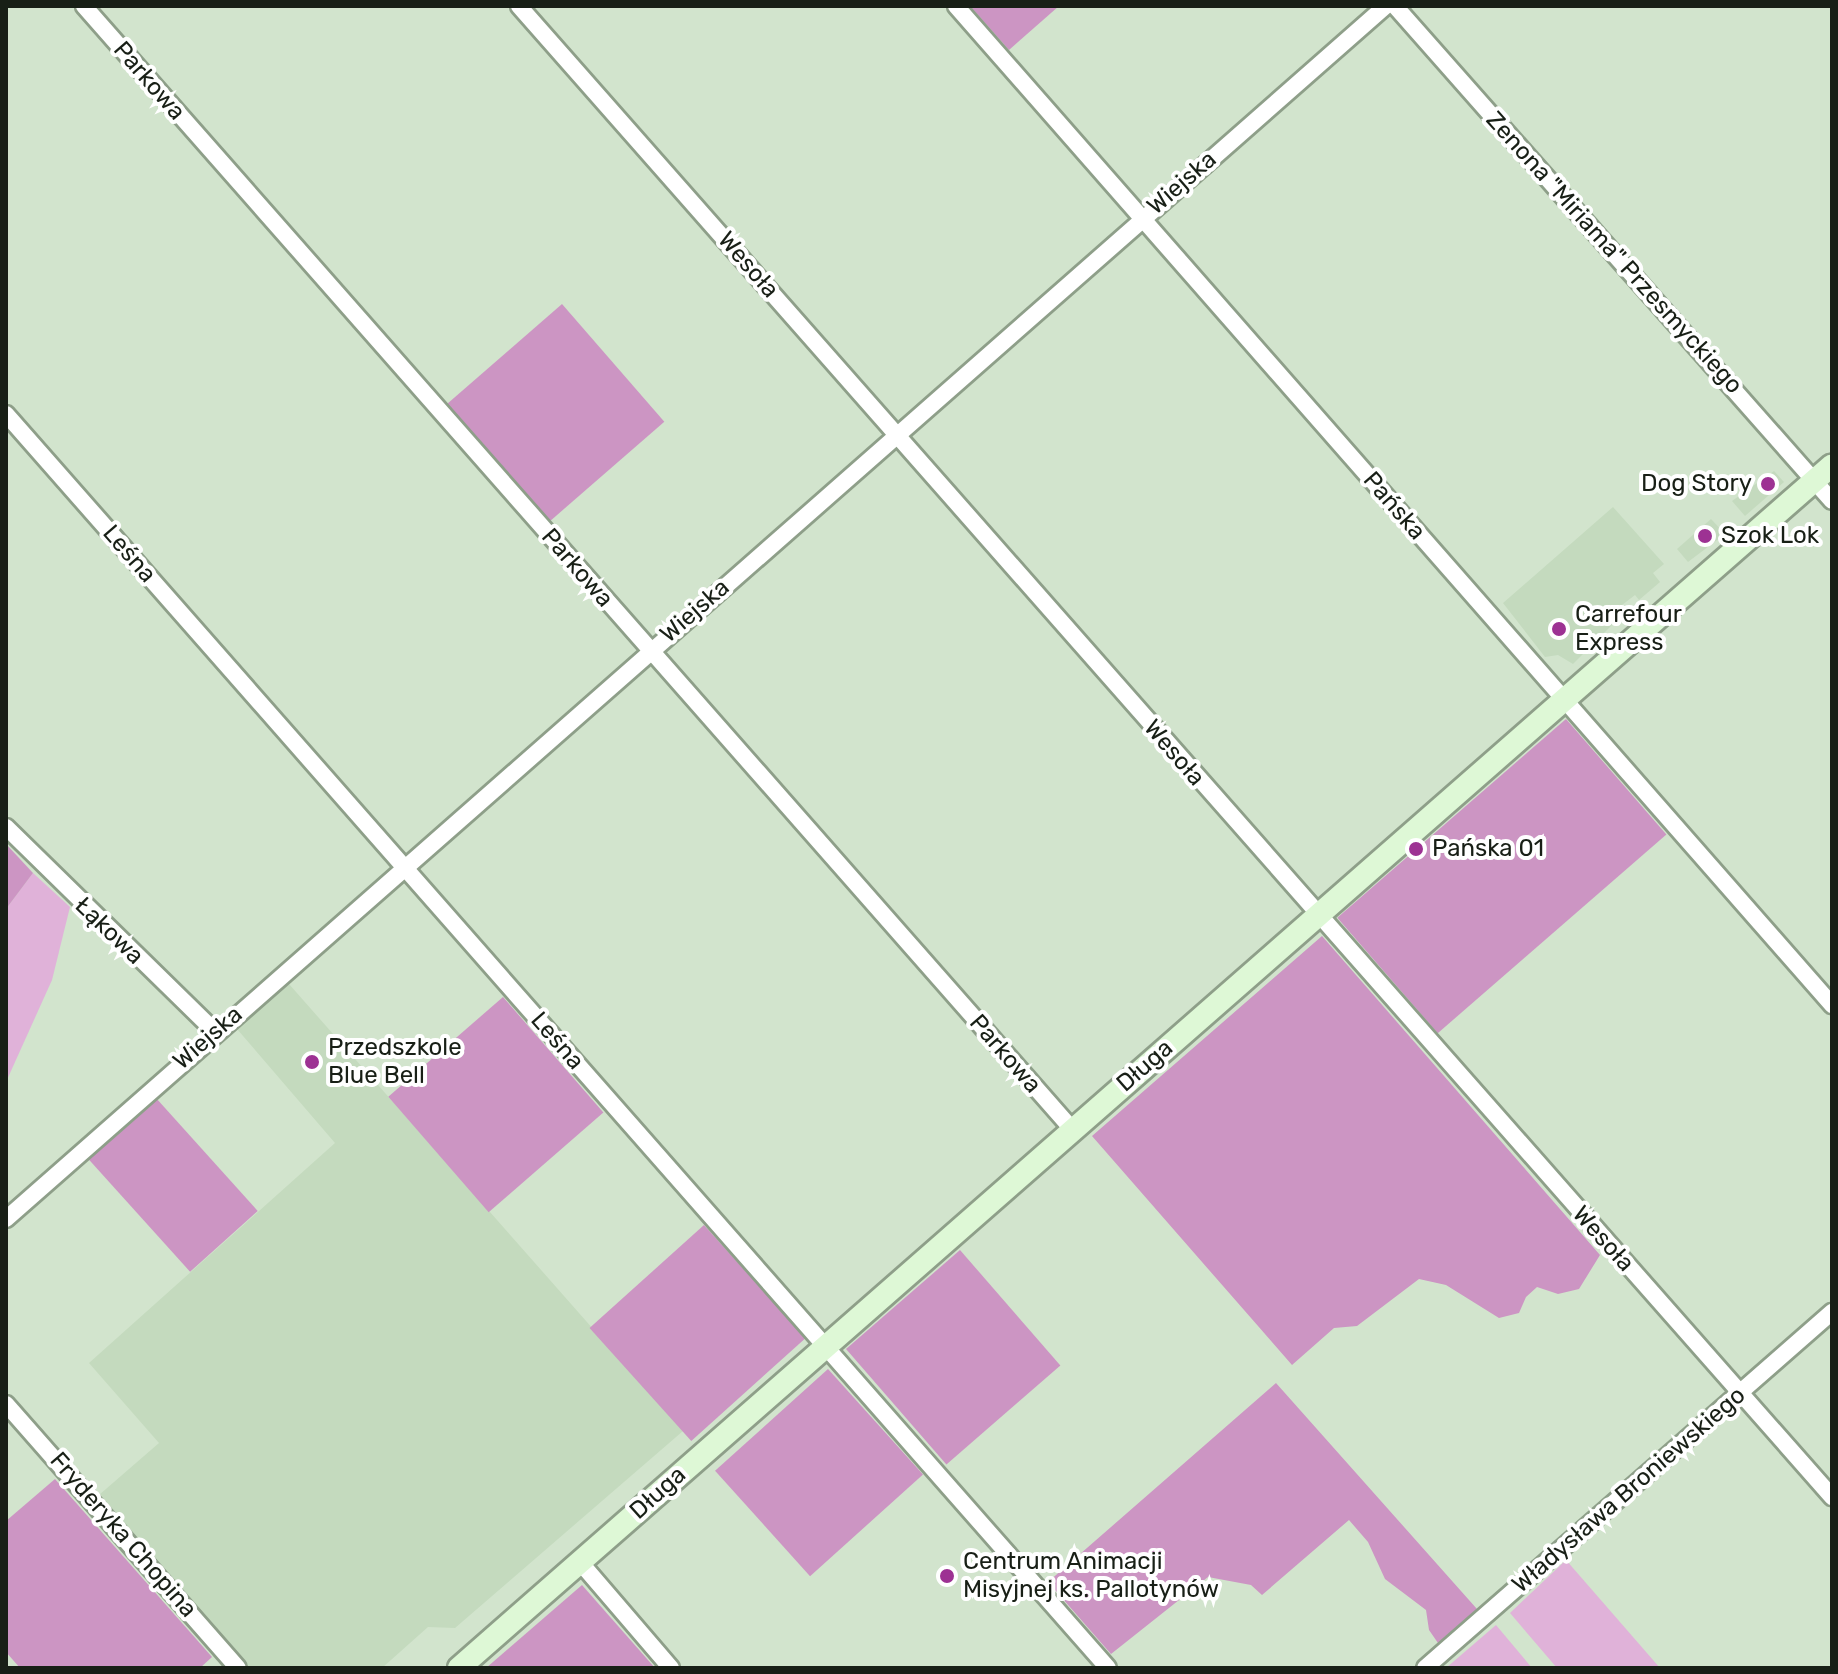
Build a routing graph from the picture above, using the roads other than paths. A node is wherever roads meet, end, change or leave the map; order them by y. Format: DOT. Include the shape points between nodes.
graph roads {
  1 [pos="84,6"];
  2 [pos="519,6"];
  3 [pos="956,6"];
  4 [pos="1386,6"];
  5 [pos="1395,6"];
  6 [pos="1140,219"];
  7 [pos="6,414"];
  8 [pos="897,433"];
  9 [pos="1832,465"];
  10 [pos="1814,481"];
  11 [pos="1832,501"];
  12 [pos="649,651"];
  13 [pos="1567,698"];
  14 [pos="6,827"];
  15 [pos="405,867"];
  16 [pos="1316,916"];
  17 [pos="1832,1005"];
  18 [pos="215,1032"];
  19 [pos="1072,1129"];
  20 [pos="6,1219"];
  21 [pos="1832,1312"];
  22 [pos="824,1347"];
  23 [pos="1740,1393"];
  24 [pos="6,1404"];
  25 [pos="1832,1497"];
  26 [pos="580,1562"];
  27 [pos="238,1668"];
  28 [pos="459,1668"];
  29 [pos="671,1668"];
  30 [pos="1108,1668"];
  31 [pos="1425,1668"];
  1 -- 12 [label="street, Parkowa"];
  2 -- 8 [label="street, Wesoła"];
  3 -- 6 [label="street, Pańska"];
  4 -- 6 [label="street, Wiejska"];
  5 -- 10 [label="street, Zenona \"Miriama\" Przesmyckiego"];
  6 -- 8 [label="street, Wiejska"];
  6 -- 13 [label="street, Pańska"];
  7 -- 15 [label="street, Leśna"];
  8 -- 12 [label="street, Wiejska"];
  8 -- 16 [label="street, Wesoła"];
  9 -- 10 [label="street, Długa"];
  10 -- 11 [label="street, Zenona \"Miriama\" Przesmyckiego"];
  10 -- 13 [label="street, Długa"];
  12 -- 15 [label="street, Wiejska"];
  12 -- 19 [label="street, Parkowa"];
  13 -- 16 [label="street, Długa"];
  13 -- 17 [label="street, Pańska"];
  14 -- 18 [label="street, Łąkowa"];
  15 -- 18 [label="street, Wiejska"];
  15 -- 22 [label="street, Leśna"];
  16 -- 19 [label="street, Długa"];
  16 -- 23 [label="street, Wesoła"];
  18 -- 20 [label="street, Wiejska"];
  19 -- 22 [label="street, Długa"];
  21 -- 23 [label="street, Władysława Broniewskiego"];
  22 -- 26 [label="street, Długa"];
  22 -- 30 [label="street, Leśna"];
  23 -- 25 [label="street, Wesoła"];
  23 -- 31 [label="street, Władysława Broniewskiego"];
  24 -- 27 [label="street, Fryderyka Chopina"];
  26 -- 28 [label="street, Długa"];
  26 -- 29 [label="street"];
}
